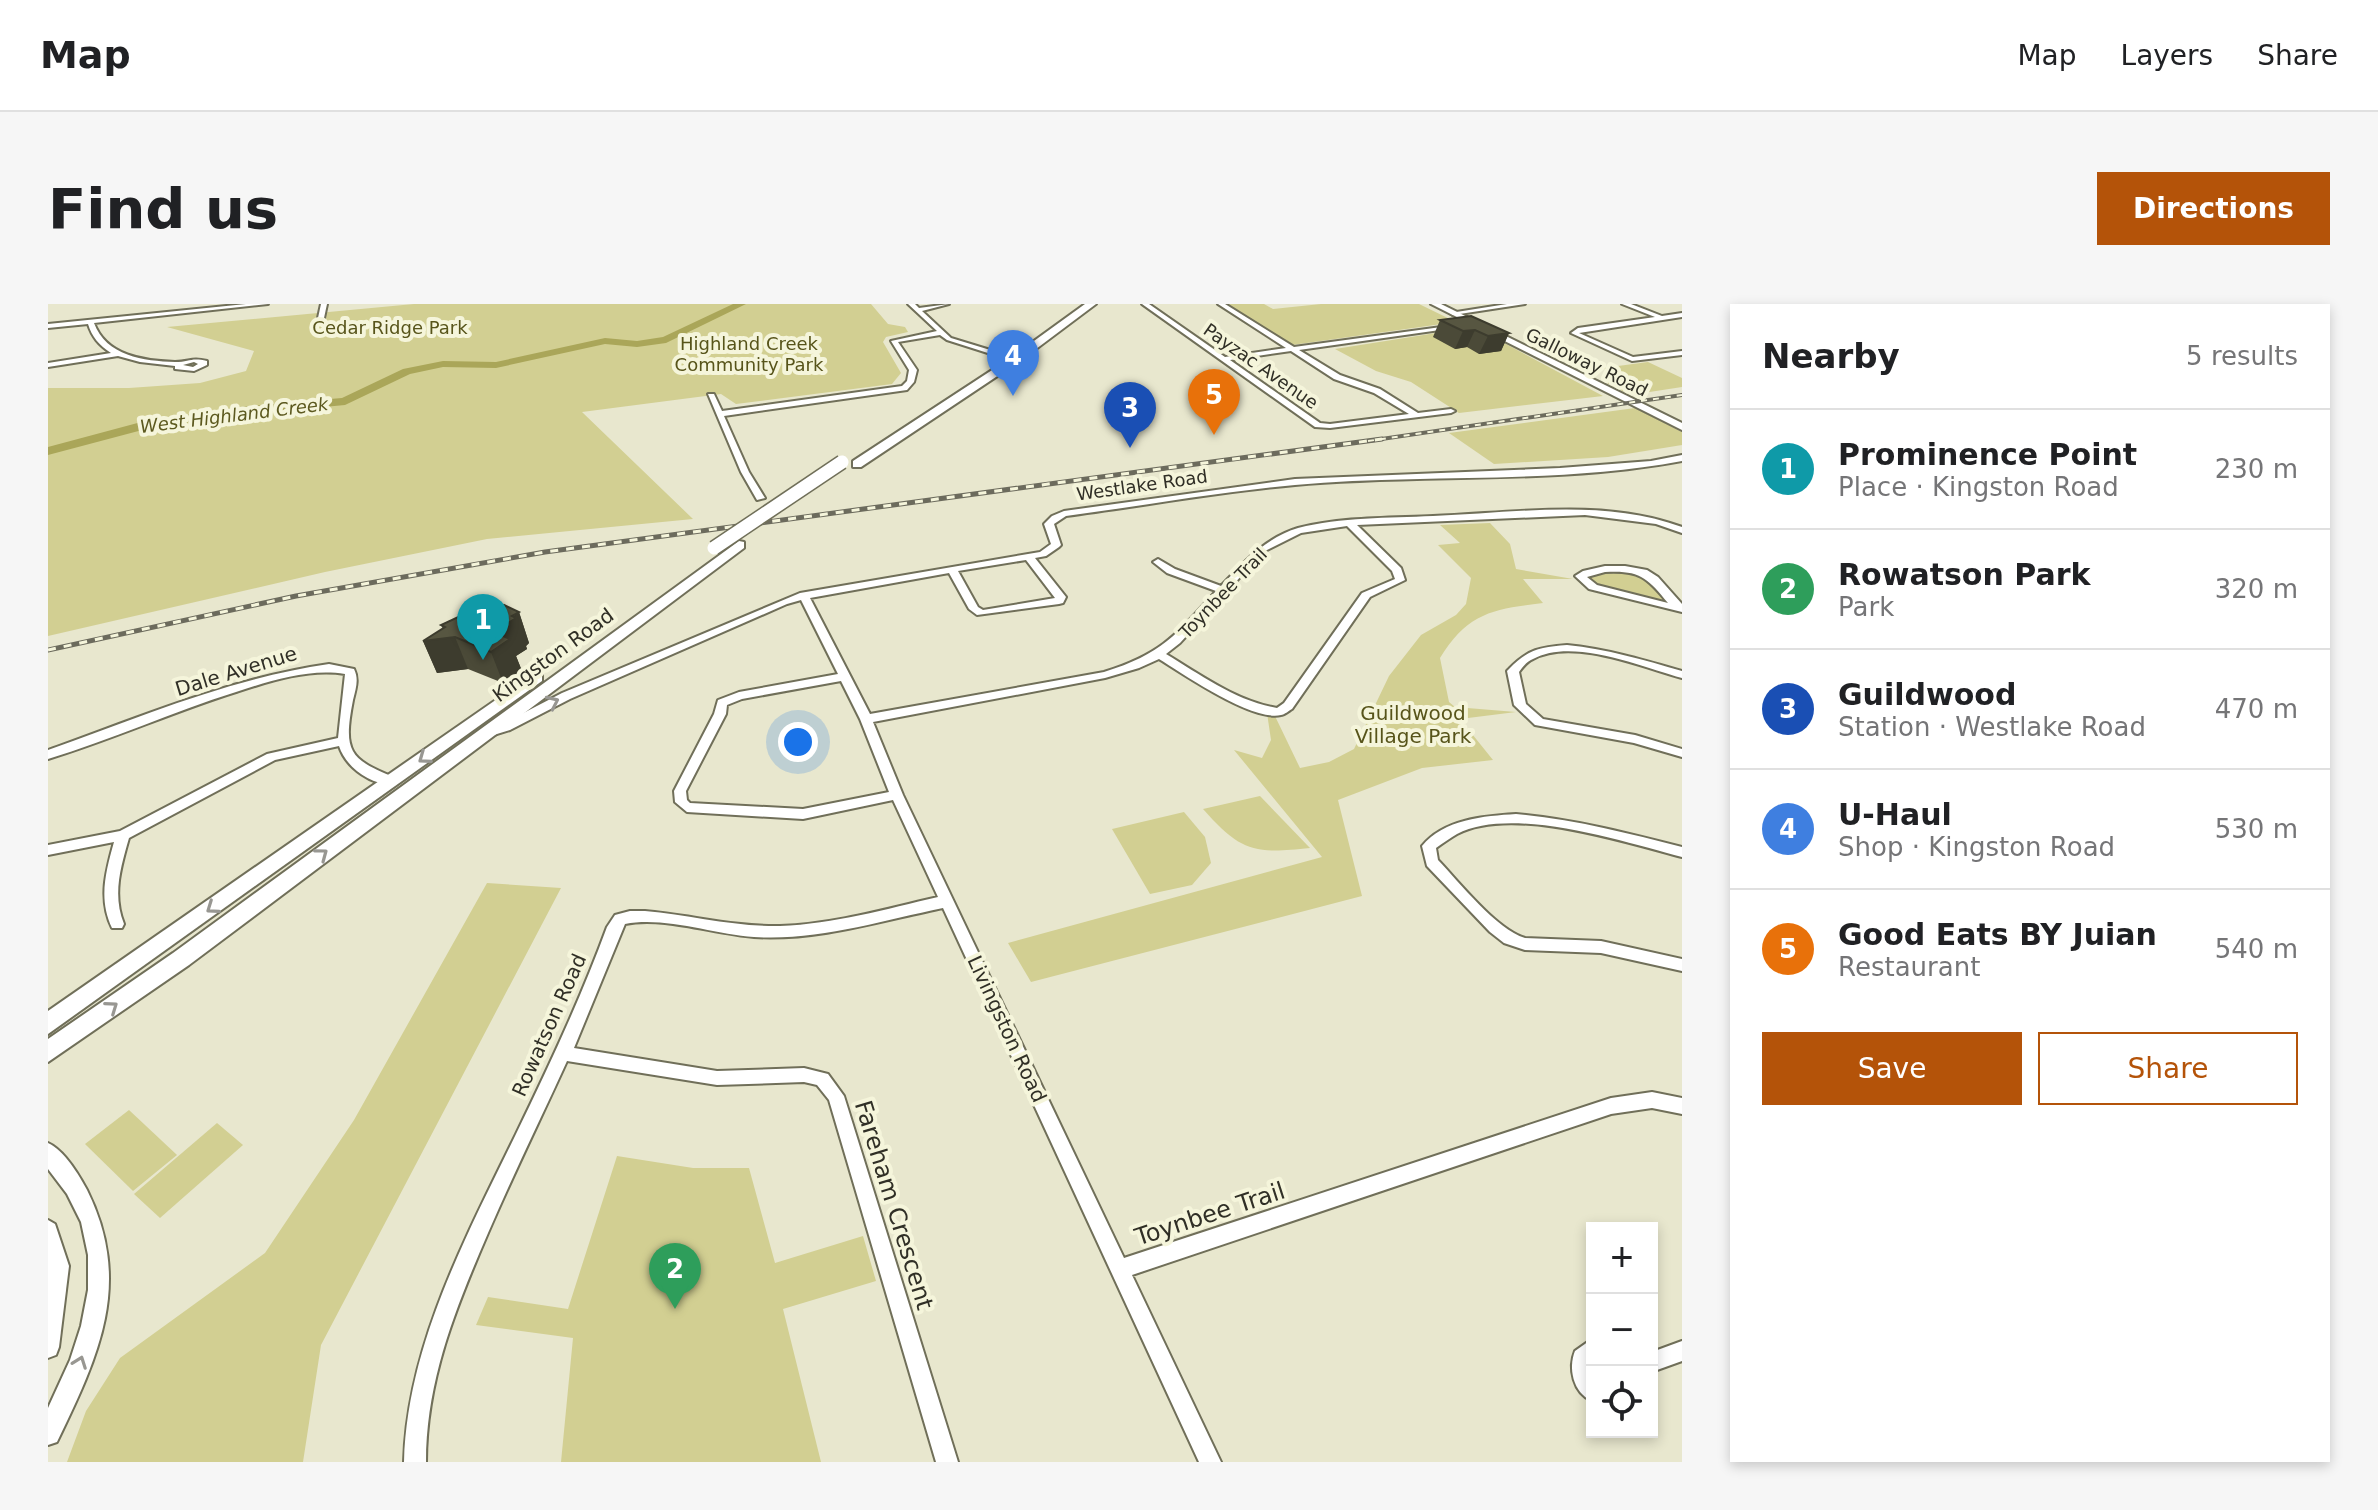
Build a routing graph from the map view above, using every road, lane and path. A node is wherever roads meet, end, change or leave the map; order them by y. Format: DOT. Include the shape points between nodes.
graph roads {
  1 [pos="265,304"];
  2 [pos="324,304"];
  3 [pos="946,304"];
  4 [pos="1073,304"];
  5 [pos="1091,304"];
  6 [pos="1145,304"];
  7 [pos="1221,304"];
  8 [pos="1435,304"];
  9 [pos="1522,304"];
  10 [pos="1625,304"];
  11 [pos="914,307"];
  12 [pos="1453,313"];
  13 [pos="1682,315"];
  14 [pos="321,318"];
  15 [pos="1663,318"];
  16 [pos="90,321"];
  17 [pos="1474,324"];
  18 [pos="48,326"];
  19 [pos="939,333"];
  20 [pos="1292,349"];
  21 [pos="1682,353"];
  22 [pos="118,354"];
  23 [pos="1003,356"];
  24 [pos="1016,359"];
  25 [pos="1223,359"];
  26 [pos="180,364"];
  27 [pos="48,365"];
  28 [pos="711,396"];
  29 [pos="1451,411"];
  30 [pos="721,414"];
  31 [pos="1416,415"];
  32 [pos="1682,427"];
  33 [pos="1682,458"];
  34 [pos="760,498"];
  35 [pos="1349,523"];
  36 [pos="1682,530"];
  37 [pos="1029,557"];
  38 [pos="1158,562"];
  39 [pos="952,570"];
  40 [pos="1222,590"];
  41 [pos="804,595"];
  42 [pos="1682,609"];
  43 [pos="1159,654"];
  44 [pos="1682,675"];
  45 [pos="843,677"];
  46 [pos="866,719"];
  47 [pos="483,734"];
  48 [pos="343,741"];
  49 [pos="1682,753"];
  50 [pos="48,755"];
  51 [pos="392,781"];
  52 [pos="897,795"];
  53 [pos="123,835"];
  54 [pos="48,850"];
  55 [pos="1682,852"];
  56 [pos="947,901"];
  57 [pos="117,924"];
  58 [pos="1682,965"];
  59 [pos="48,1024"];
  60 [pos="48,1052"];
  61 [pos="563,1053"];
  62 [pos="1682,1106"];
  63 [pos="48,1153"];
  64 [pos="48,1231"];
  65 [pos="1121,1269"];
  66 [pos="48,1347"];
  67 [pos="1682,1351"];
  68 [pos="1586,1353"];
  69 [pos="1658,1362"];
  70 [pos="1586,1381"];
  71 [pos="48,1433"];
  72 [pos="415,1462"];
  73 [pos="947,1462"];
  74 [pos="1210,1462"];
  1 -- 16 [label="street"];
  2 -- 14 [label="street"];
  3 -- 11 [label="street"];
  4 -- 23 [label="main road, Kingston Road"];
  5 -- 24 [label="main road, Kingston Road"];
  6 -- 25 [label="street, Payzac Avenue"];
  7 -- 20 [label="street"];
  8 -- 12 [label="street, Galloway Road"];
  9 -- 12 [label="street"];
  10 -- 15 [label="street"];
  11 -- 19 [label="street"];
  12 -- 17 [label="street, Galloway Road"];
  13 -- 15 [label="street"];
  15 -- 21 [label="street" via="1574,333 1632,359"];
  16 -- 18 [label="street"];
  16 -- 22 [label="street" via="97,336"];
  17 -- 20 [label="street"];
  17 -- 32 [label="street, Galloway Road"];
  19 -- 23 [label="street"];
  19 -- 30 [label="street" via="894,341 915,373 904,388"];
  20 -- 25 [label="street"];
  20 -- 31 [label="street"];
  22 -- 26 [label="street"];
  22 -- 27 [label="street"];
  23 -- 24 [label="street"];
  23 -- 51 [label="main road, Kingston Road, one-way, bridge" via="714,548"];
  24 -- 47 [label="main road, Kingston Road" via="739,545"];
  25 -- 31 [label="street, Payzac Avenue" via="1318,425"];
  28 -- 30 [label="street"];
  29 -- 31 [label="street, Payzac Avenue"];
  30 -- 34 [label="street"];
  33 -- 37 [label="street, Westlake Road" via="1560,471 1295,482 1064,514 1049,524 1056,545"];
  35 -- 36 [label="street, Toynbee Trail" via="1585,512 1647,519"];
  35 -- 40 [label="street, Toynbee Trail" via="1278,539"];
  35 -- 43 [label="street" via="1397,570 1400,580 1366,595 1288,706 1266,711"];
  37 -- 39 [label="street"];
  37 -- 39 [label="street" via="1059,601 981,613"];
  38 -- 40 [label="street"];
  39 -- 41 [label="street"];
  40 -- 43 [label="street, Toynbee Trail"];
  41 -- 45 [label="street, Livingston Road"];
  47 -- 41 [label="street, one-way"];
  42 -- 42 [label="street" via="1638,571 1580,576 1593,587"];
  43 -- 46 [label="street, Toynbee Trail" via="1105,675"];
  44 -- 49 [label="street" via="1585,649 1535,652 1520,658 1513,671 1520,705 1539,722"];
  45 -- 46 [label="street, Livingston Road"];
  45 -- 52 [label="street" via="722,703 680,791 681,802 687,807 803,814"];
  46 -- 52 [label="street, Livingston Road"];
  60 -- 47 [label="main road, Kingston Road, one-way"];
  48 -- 50 [label="street, Dale Avenue" via="352,678 342,666 324,666 256,682"];
  48 -- 51 [label="street" via="347,756"];
  48 -- 53 [label="street" via="271,757"];
  51 -- 59 [label="main road, Kingston Road, one-way"];
  52 -- 56 [label="street, Livingston Road"];
  53 -- 54 [label="street"];
  53 -- 57 [label="street" via="111,895"];
  55 -- 58 [label="street" via="1535,818 1474,822 1441,835 1429,846 1432,862 1514,941 1601,947"];
  56 -- 61 [label="street, Rowatson Road" via="793,932 626,916 614,927"];
  56 -- 65 [label="street, Livingston Road"];
  61 -- 72 [label="street, Rowatson Road" via="432,1346 416,1419"];
  61 -- 73 [label="street, Fareham Crescent" via="717,1078 804,1075 830,1087"];
  62 -- 65 [label="street, Toynbee Trail" via="1652,1100 1611,1106"];
  71 -- 63 [label="street, one-way" via="90,1336 99,1271 98,1240 87,1205"];
  64 -- 66 [label="street" via="58,1266"];
  65 -- 74 [label="street, Livingston Road"];
  67 -- 69 [label="street"];
  68 -- 70 [label="street" via="1580,1363"];
}
